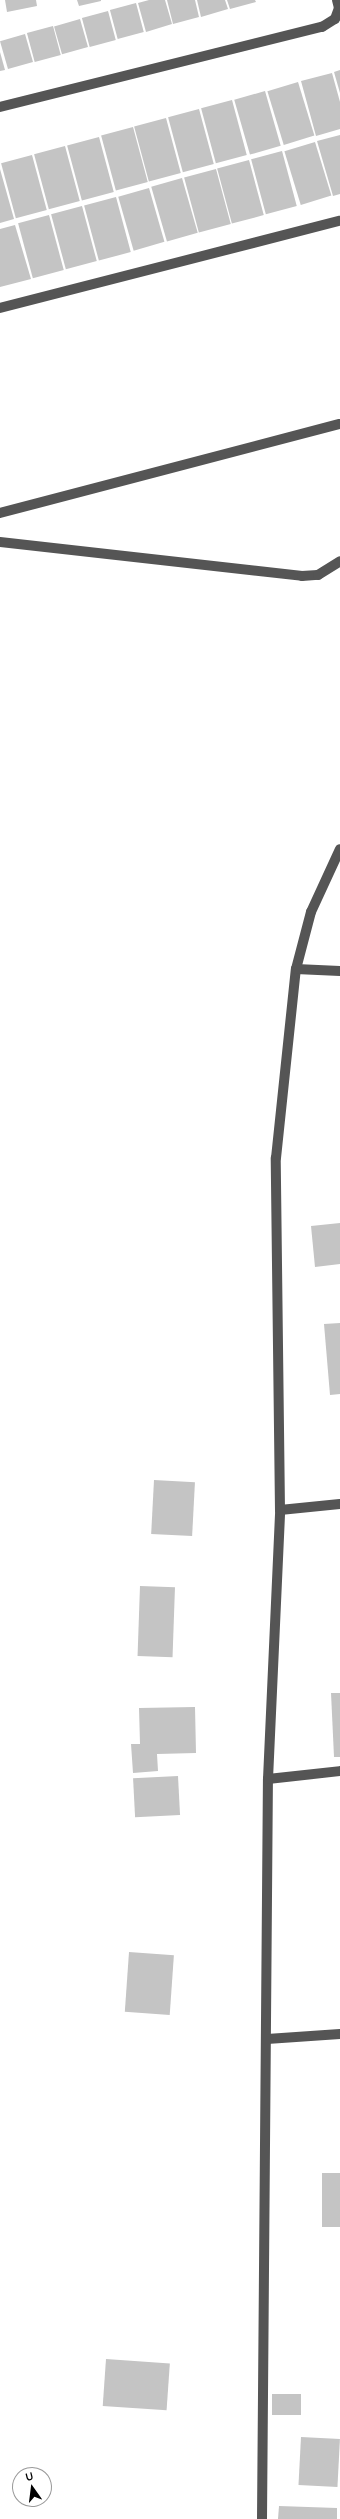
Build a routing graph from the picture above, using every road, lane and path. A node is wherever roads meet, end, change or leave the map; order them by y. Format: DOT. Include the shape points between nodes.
graph roads {
  1 [pos="337,0"];
  2 [pos="0,107"];
  3 [pos="340,220"];
  4 [pos="0,308"];
  5 [pos="340,424"];
  6 [pos="0,513"];
  7 [pos="0,542"];
  8 [pos="340,561"];
  9 [pos="340,849"];
  10 [pos="296,969"];
  11 [pos="340,971"];
  12 [pos="340,1504"];
  13 [pos="280,1510"];
  14 [pos="340,1771"];
  15 [pos="268,1779"];
  16 [pos="340,2034"];
  17 [pos="267,2039"];
  18 [pos="262,2519"];
  1 -- 2 [label="street" via="339,8 335,19 322,27"];
  3 -- 4 [label="street"];
  5 -- 6 [label="street"];
  7 -- 8 [label="street" via="302,576 318,575"];
  9 -- 10 [label="street" via="310,912"];
  10 -- 11 [label="street"];
  10 -- 13 [label="street" via="276,1158"];
  12 -- 13 [label="street"];
  13 -- 15 [label="street"];
  14 -- 15 [label="street"];
  15 -- 17 [label="street"];
  16 -- 17 [label="street"];
  17 -- 18 [label="street"];
}
